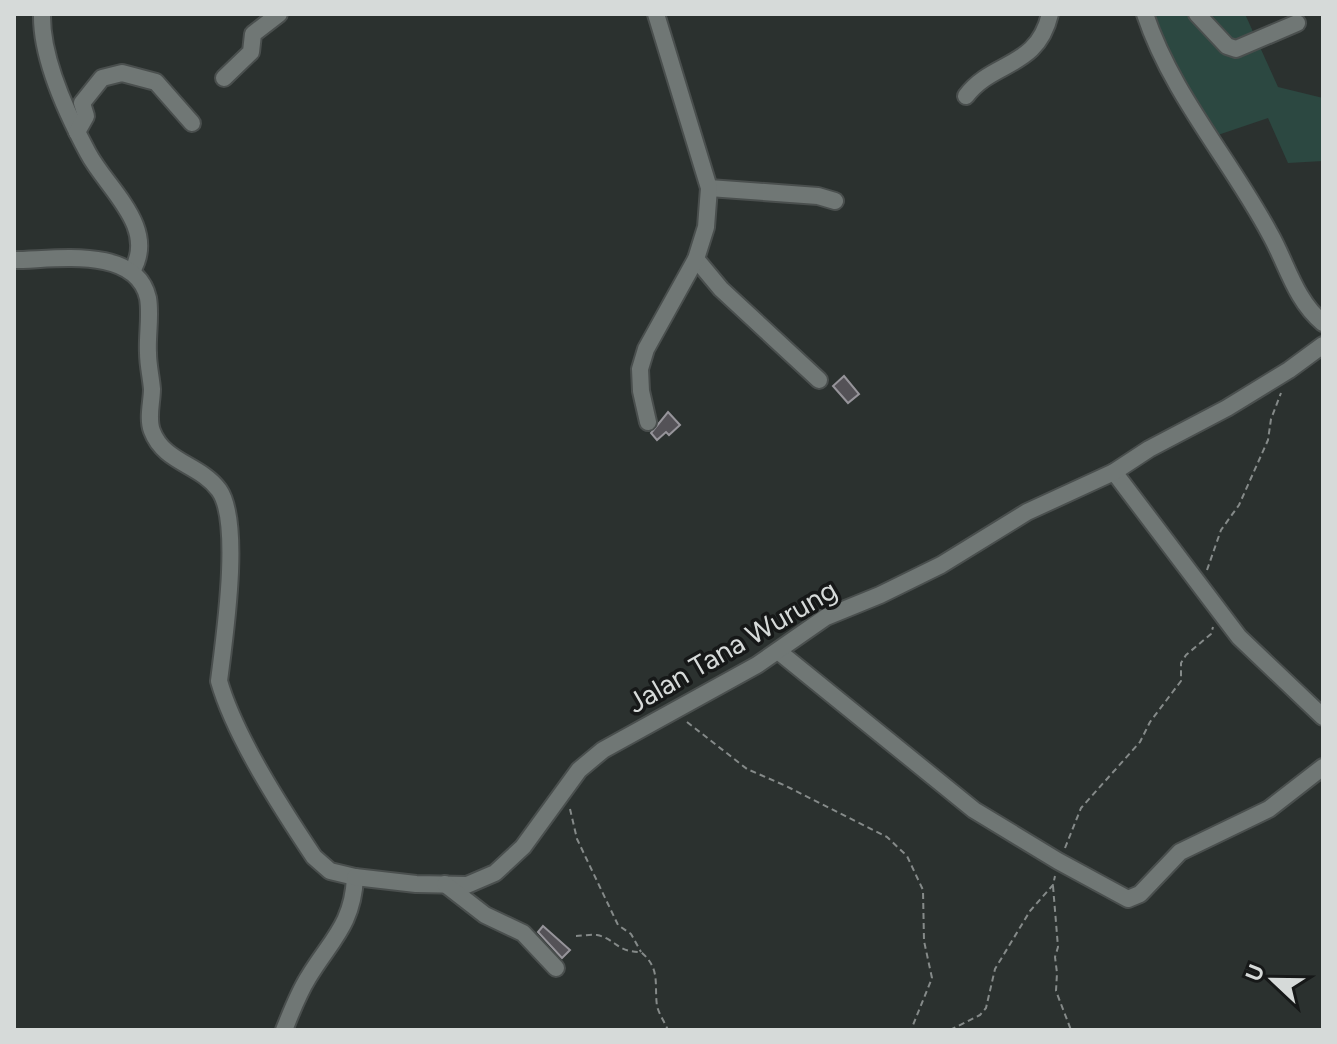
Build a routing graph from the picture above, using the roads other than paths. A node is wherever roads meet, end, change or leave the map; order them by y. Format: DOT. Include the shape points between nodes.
graph roads {
  1 [pos="42,14"];
  2 [pos="279,14"];
  3 [pos="656,14"];
  4 [pos="1050,14"];
  5 [pos="1145,14"];
  6 [pos="1197,14"];
  7 [pos="1297,23"];
  8 [pos="224,78"];
  9 [pos="966,96"];
  10 [pos="192,123"];
  11 [pos="77,132"];
  12 [pos="709,188"];
  13 [pos="835,201"];
  14 [pos="696,259"];
  15 [pos="14,260"];
  16 [pos="132,271"];
  17 [pos="1323,323"];
  18 [pos="1323,345"];
  19 [pos="819,380"];
  20 [pos="648,422"];
  21 [pos="1114,472"];
  22 [pos="778,651"];
  23 [pos="1323,717"];
  24 [pos="1323,767"];
  25 [pos="355,877"];
  26 [pos="445,884"];
  27 [pos="556,968"];
  28 [pos="284,1030"];
  1 -- 11 [label="street" via="46,55"];
  2 -- 8 [label="street" via="253,34 251,52"];
  3 -- 12 [label="street"];
  4 -- 9 [label="street" via="1033,50"];
  5 -- 17 [label="street" via="1168,71 1270,233 1301,298"];
  6 -- 7 [label="street" via="1236,49"];
  10 -- 11 [label="street" via="156,82 122,73 102,78 88,92 82,103 86,116"];
  11 -- 16 [label="street" via="133,222 141,247"];
  12 -- 13 [label="street"];
  12 -- 14 [label="street" via="706,227"];
  14 -- 19 [label="street"];
  14 -- 20 [label="street" via="640,369"];
  15 -- 16 [label="street" via="99,259"];
  16 -- 25 [label="street, Jalan Tana Wurung" via="148,302 150,426 165,453 207,479 225,505 230,530 219,681 224,698 314,857 330,871"];
  18 -- 21 [label="street, Jalan Tana Wurung"];
  21 -- 22 [label="street, Jalan Tana Wurung" via="1027,512 941,565 826,617"];
  21 -- 23 [label="street" via="1251,651"];
  22 -- 24 [label="street" via="974,810 1122,898 1134,898 1180,852 1269,809"];
  22 -- 26 [label="street, Jalan Tana Wurung" via="603,750 579,770 523,847 495,873 467,885"];
  25 -- 26 [label="street, Jalan Tana Wurung"];
  25 -- 28 [label="street" via="346,918 307,979"];
  26 -- 27 [label="street" via="485,915 523,933"];
}
